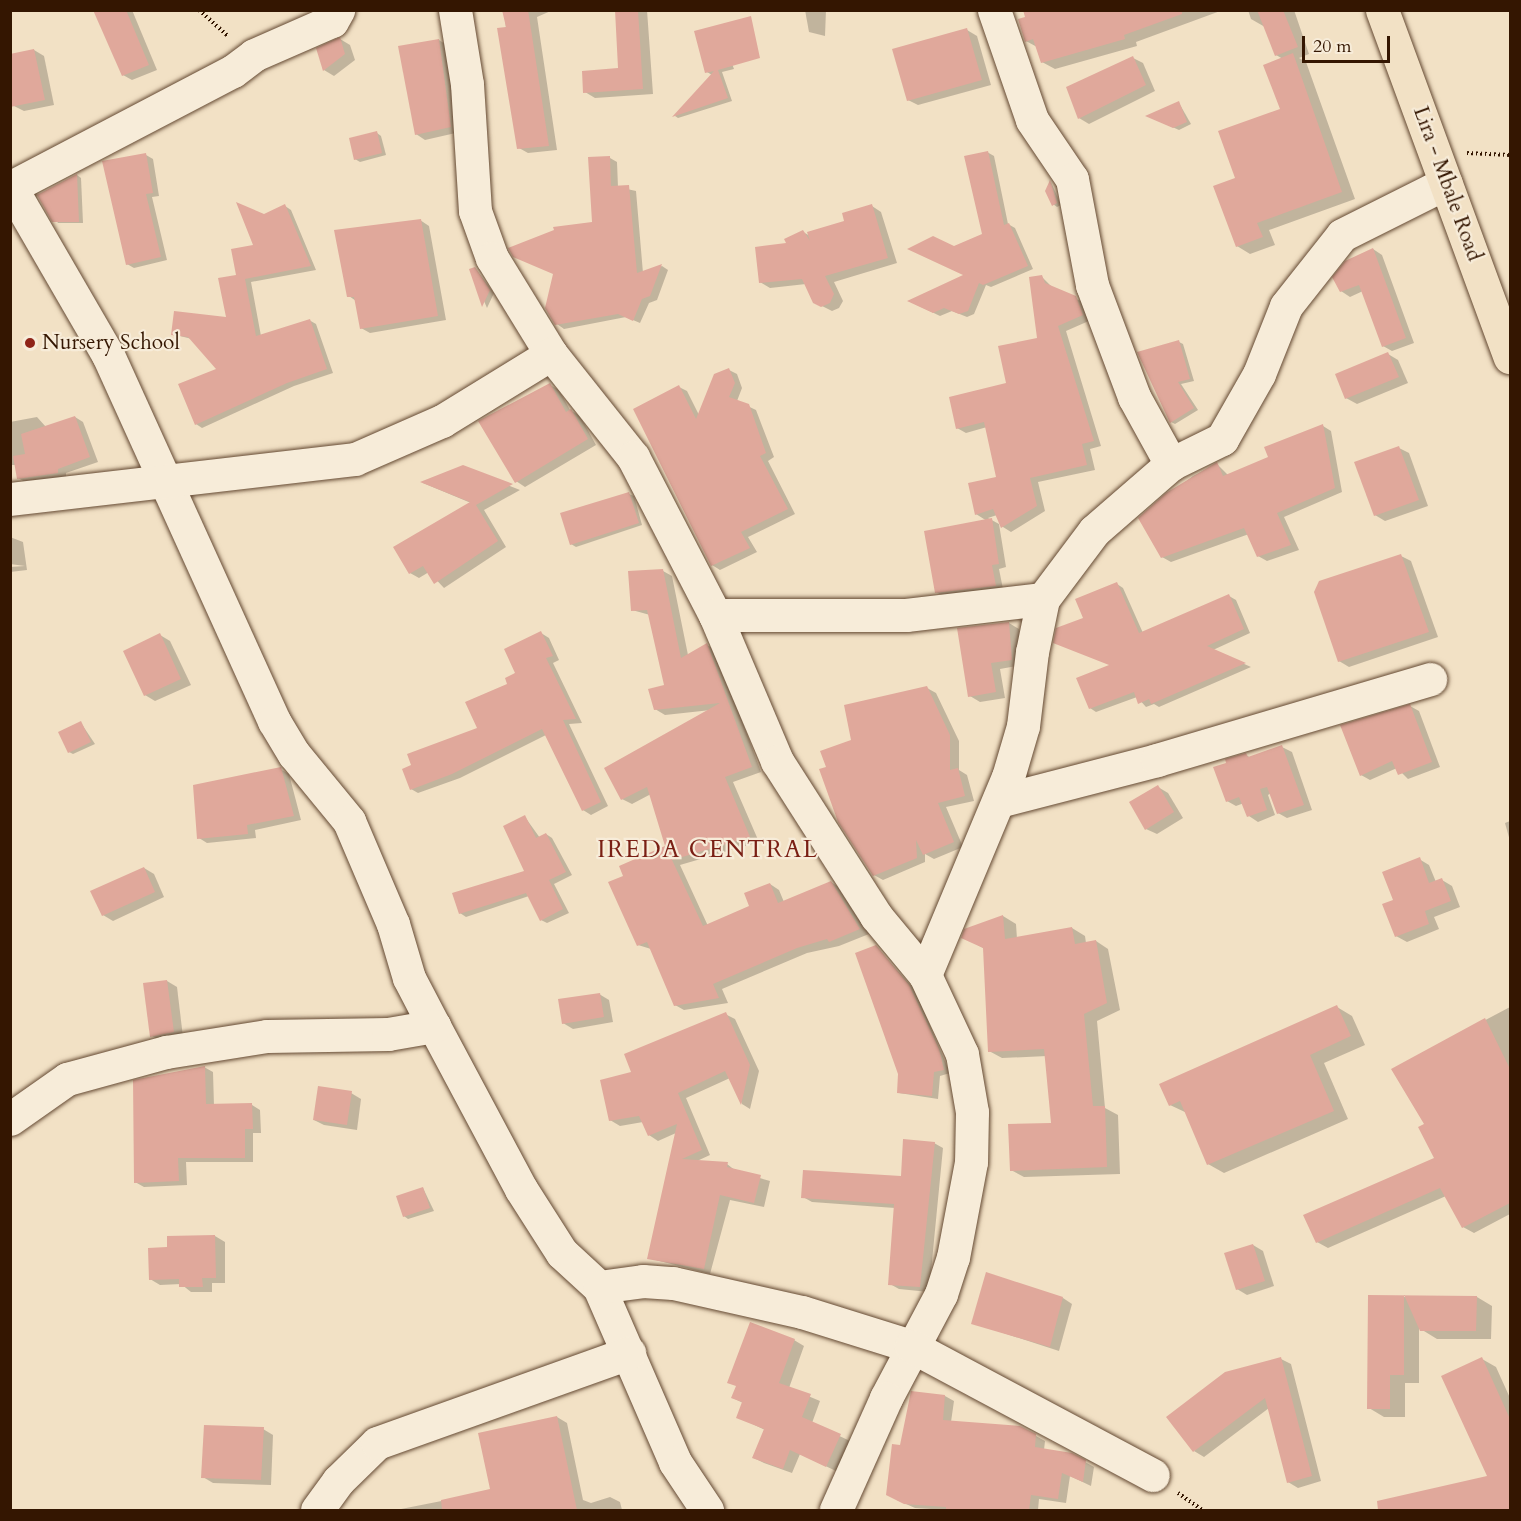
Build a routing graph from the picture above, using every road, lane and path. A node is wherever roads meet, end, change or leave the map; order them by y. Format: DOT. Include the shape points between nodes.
graph roads {
  1 [pos="338,10"];
  2 [pos="455,10"];
  3 [pos="994,10"];
  4 [pos="1382,10"];
  5 [pos="1436,152"];
  6 [pos="1510,155"];
  7 [pos="1446,183"];
  8 [pos="11,187"];
  9 [pos="551,354"];
  10 [pos="1510,357"];
  11 [pos="1171,464"];
  12 [pos="169,483"];
  13 [pos="10,499"];
  14 [pos="1043,600"];
  15 [pos="715,615"];
  16 [pos="1430,679"];
  17 [pos="999,801"];
  18 [pos="925,975"];
  19 [pos="434,1026"];
  20 [pos="10,1119"];
  21 [pos="599,1287"];
  22 [pos="911,1346"];
  23 [pos="629,1353"];
  24 [pos="1153,1474"];
  25 [pos="317,1510"];
  26 [pos="707,1510"];
  27 [pos="836,1510"];
  1 -- 8 [label="street" via="332,21 254,56 233,71"];
  2 -- 9 [label="street" via="467,84 475,211 481,234"];
  3 -- 11 [label="street" via="1032,120 1072,179 1092,285 1134,397"];
  4 -- 5 [label="main road, Lira - Mbale Road"];
  5 -- 6 [label="path"];
  5 -- 7 [label="main road, Lira - Mbale Road"];
  7 -- 10 [label="main road, Lira - Mbale Road"];
  7 -- 11 [label="street" via="1342,235 1286,306 1259,374 1222,439"];
  8 -- 12 [label="street" via="108,354"];
  9 -- 12 [label="street" via="442,421 355,459"];
  9 -- 15 [label="street" via="633,457"];
  11 -- 14 [label="street" via="1094,531"];
  12 -- 13 [label="street"];
  12 -- 19 [label="street" via="274,721 294,754 349,821 397,934 409,978"];
  14 -- 15 [label="street" via="906,615"];
  14 -- 17 [label="street" via="1023,726"];
  15 -- 18 [label="street" via="777,761 876,916"];
  16 -- 17 [label="street" via="1157,760"];
  17 -- 18 [label="street"];
  18 -- 22 [label="street" via="962,1054 972,1112 971,1162 953,1257 940,1294"];
  19 -- 20 [label="street" via="388,1034 267,1036 166,1052 67,1079"];
  19 -- 21 [label="street" via="521,1189 562,1253"];
  21 -- 22 [label="street" via="643,1281 673,1283 802,1312"];
  21 -- 23 [label="street"];
  22 -- 24 [label="street"];
  22 -- 27 [label="street"];
  23 -- 25 [label="street" via="384,1439 364,1454"];
  23 -- 26 [label="street" via="675,1462"];
}
